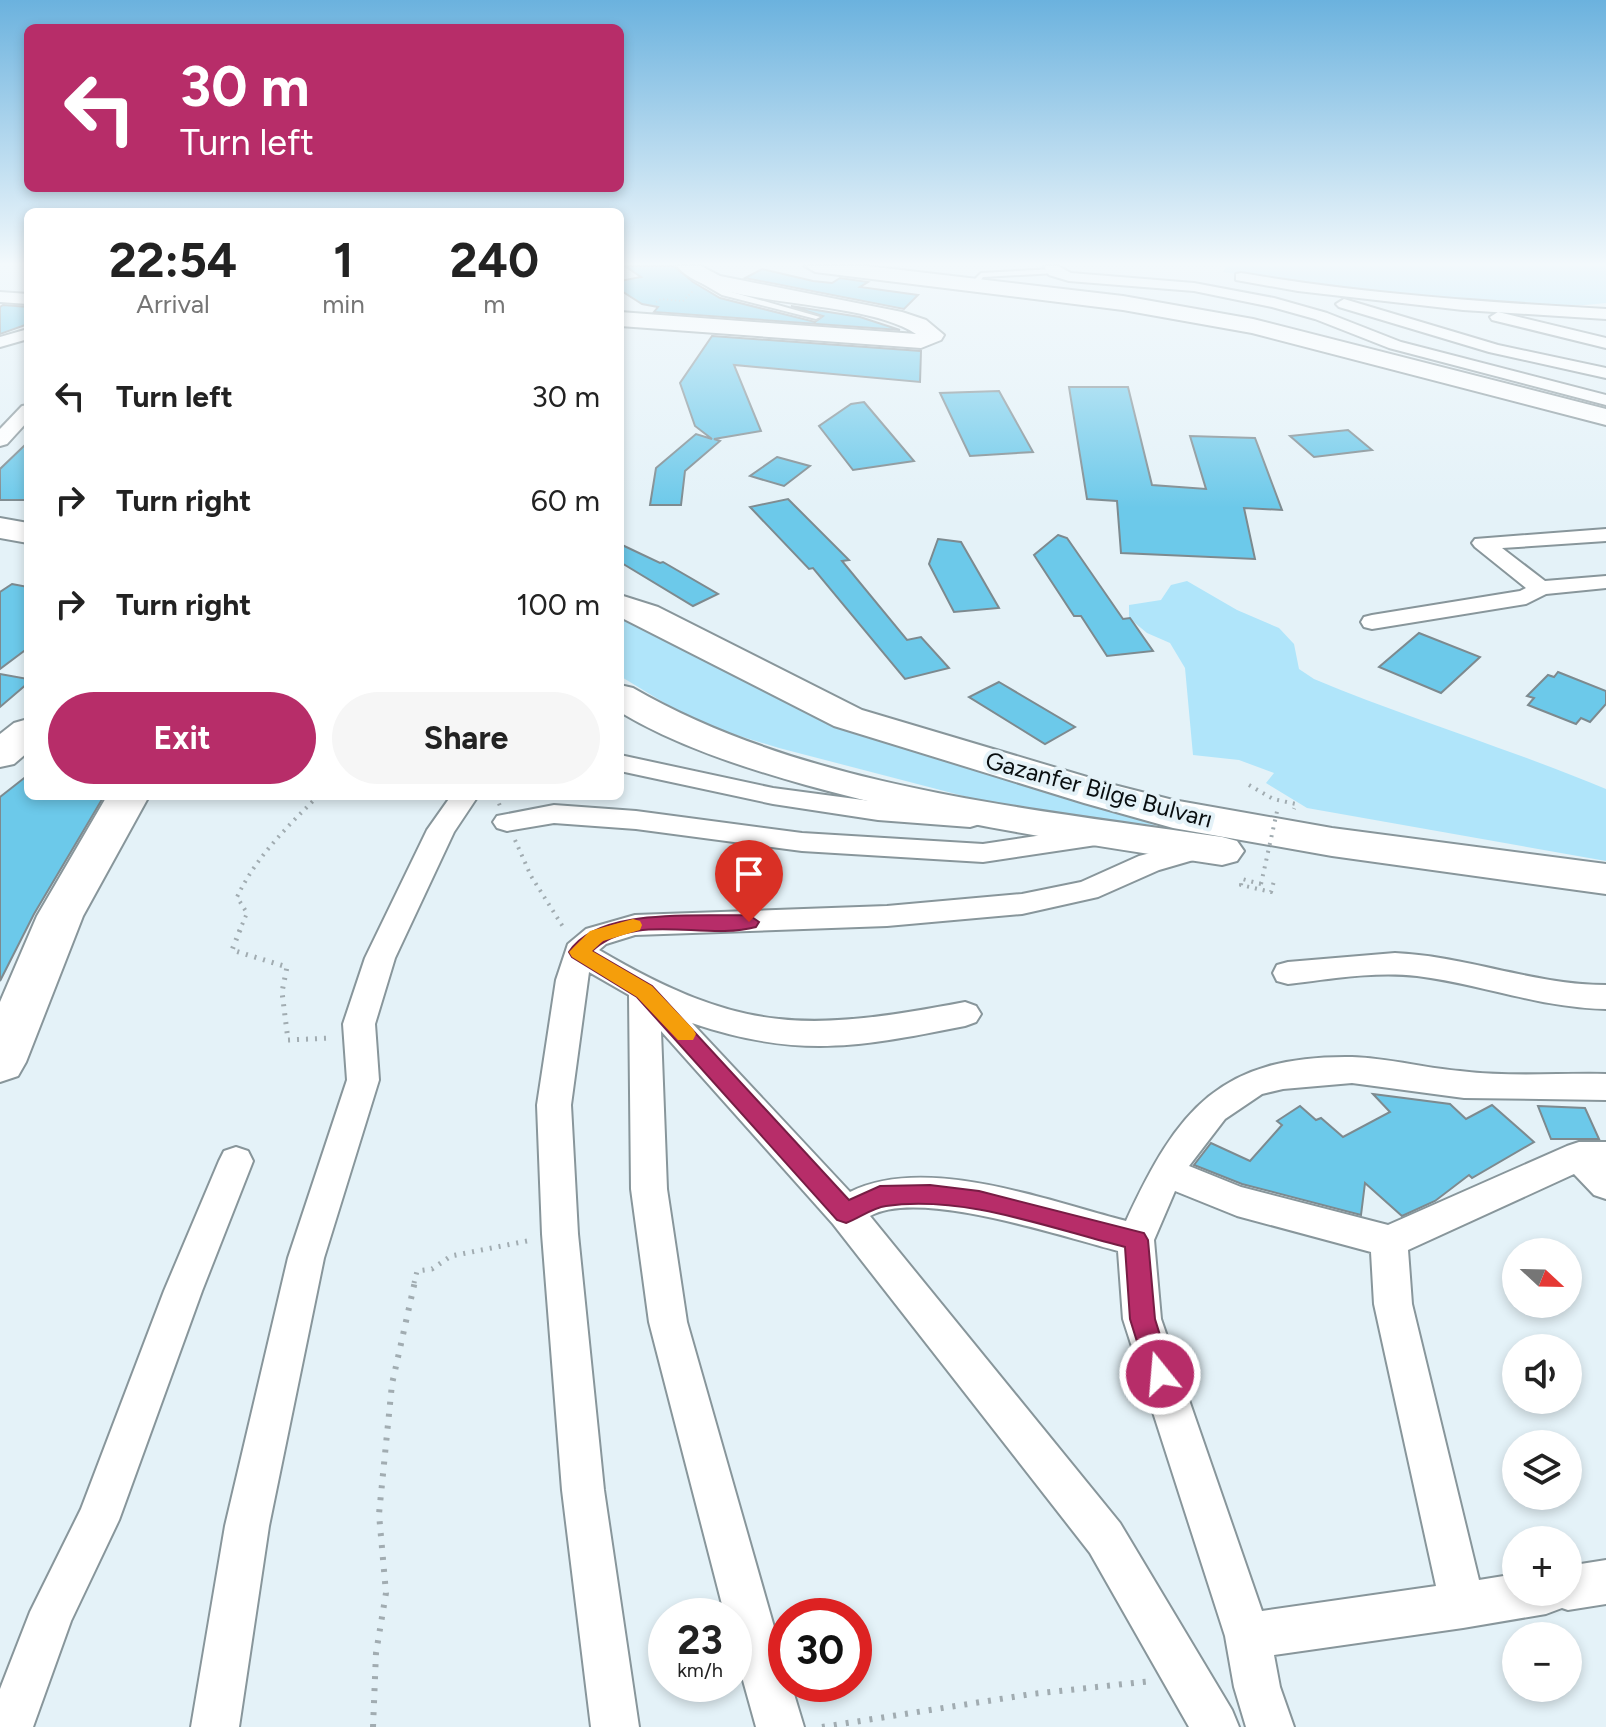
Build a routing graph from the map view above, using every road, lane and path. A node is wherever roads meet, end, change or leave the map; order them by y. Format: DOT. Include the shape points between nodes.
graph roads {
  1 [pos="1333,347"];
  2 [pos="1401,347"];
  3 [pos="1487,347"];
  4 [pos="1606,373"];
  5 [pos="1606,400"];
  6 [pos="24,414"];
  7 [pos="1606,417"];
  8 [pos="0,440"];
  9 [pos="1606,535"];
  10 [pos="1606,582"];
  11 [pos="1540,588"];
  12 [pos="624,606"];
  13 [pos="1372,622"];
  14 [pos="624,698"];
  15 [pos="24,734"];
  16 [pos="0,755"];
  17 [pos="624,764"];
  18 [pos="1249,785"];
  19 [pos="844,794"];
  20 [pos="126,800"];
  21 [pos="314,800"];
  22 [pos="462,800"];
  23 [pos="498,800"];
  24 [pos="507,822"];
  25 [pos="1105,835"];
  26 [pos="1204,848"];
  27 [pos="1606,879"];
  28 [pos="1274,881"];
  29 [pos="1606,907"];
  30 [pos="579,952"];
  31 [pos="1288,973"];
  32 [pos="644,992"];
  33 [pos="1606,997"];
  34 [pos="965,1014"];
  35 [pos="360,1037"];
  36 [pos="0,1062"];
  37 [pos="1606,1087"];
  38 [pos="1592,1156"];
  39 [pos="236,1161"];
  40 [pos="1166,1172"];
  41 [pos="1606,1184"];
  42 [pos="846,1213"];
  43 [pos="560,1234"];
  44 [pos="1136,1240"];
  45 [pos="1389,1241"];
  46 [pos="1606,1582"];
  47 [pos="1582,1586"];
  48 [pos="1502,1599"];
  49 [pos="1463,1606"];
  50 [pos="1248,1636"];
  51 [pos="1186,1677"];
  52 [pos="1268,1726"];
  53 [pos="9,1727"];
  54 [pos="215,1727"];
  55 [pos="373,1727"];
  56 [pos="615,1727"];
  57 [pos="780,1727"];
  58 [pos="822,1727"];
  59 [pos="1215,1727"];
  1 -- 7 [label="main road"];
  2 -- 5 [label="street"];
  3 -- 4 [label="street"];
  6 -- 8 [label="street"];
  9 -- 11 [label="street" via="1482,543"];
  10 -- 11 [label="street"];
  11 -- 13 [label="street" via="1526,597"];
  12 -- 27 [label="main road, Gazanfer Bilge Bulvarı" via="848,718 1099,794 1173,814 1332,842"];
  14 -- 19 [label="main road, Gazanfer Bilge Bulvarı" via="658,719"];
  15 -- 16 [label="main road"];
  17 -- 19 [label="street" via="773,796"];
  18 -- 28 [label="path, bridge" via="1296,804 1294,811 1278,807 1261,884 1242,879 1241,885 1271,892"];
  19 -- 25 [label="main road, Gazanfer Bilge Bulvarı"];
  20 -- 36 [label="main road" via="60,916"];
  21 -- 35 [label="path" via="241,886 237,897 247,913 232,950 287,967 282,992 288,1040"];
  22 -- 35 [label="street" via="441,830 380,958 359,1024"];
  23 -- 24 [label="path"];
  24 -- 25 [label="street" via="554,814 802,842 983,853"];
  24 -- 30 [label="path" via="531,876"];
  25 -- 26 [label="main road, Gazanfer Bilge Bulvarı"];
  26 -- 29 [label="main road, Gazanfer Bilge Bulvarı"];
  26 -- 30 [label="street" via="1149,863 1088,890 1022,904 887,916 635,925 596,936"];
  30 -- 32 [label="street"];
  30 -- 43 [label="street" via="554,1105"];
  31 -- 33 [label="street" via="1414,965 1556,994"];
  32 -- 34 [label="street" via="714,1018 782,1034 837,1034"];
  32 -- 42 [label="street"];
  32 -- 57 [label="street" via="649,1189 668,1322"];
  35 -- 54 [label="street" via="363,1080 303,1273 247,1526"];
  37 -- 40 [label="street" via="1464,1085 1352,1070 1283,1076 1253,1083 1213,1109"];
  38 -- 41 [label="street"];
  38 -- 45 [label="street"];
  39 -- 53 [label="street" via="98,1520 52,1612"];
  40 -- 44 [label="street"];
  40 -- 45 [label="street" via="1237,1201"];
  42 -- 44 [label="street" via="880,1196 930,1194"];
  42 -- 51 [label="street" via="1105,1538"];
  43 -- 55 [label="path" via="451,1256 432,1269 417,1271 392,1384 379,1514 386,1593 376,1653"];
  43 -- 56 [label="street" via="583,1490"];
  44 -- 50 [label="street" via="1142,1319"];
  45 -- 49 [label="street" via="1393,1304"];
  46 -- 47 [label="street"];
  48 -- 49 [label="street"];
  49 -- 50 [label="street"];
  50 -- 52 [label="street"];
  51 -- 58 [label="path" via="1032,1694"];
  51 -- 59 [label="street"];
}
